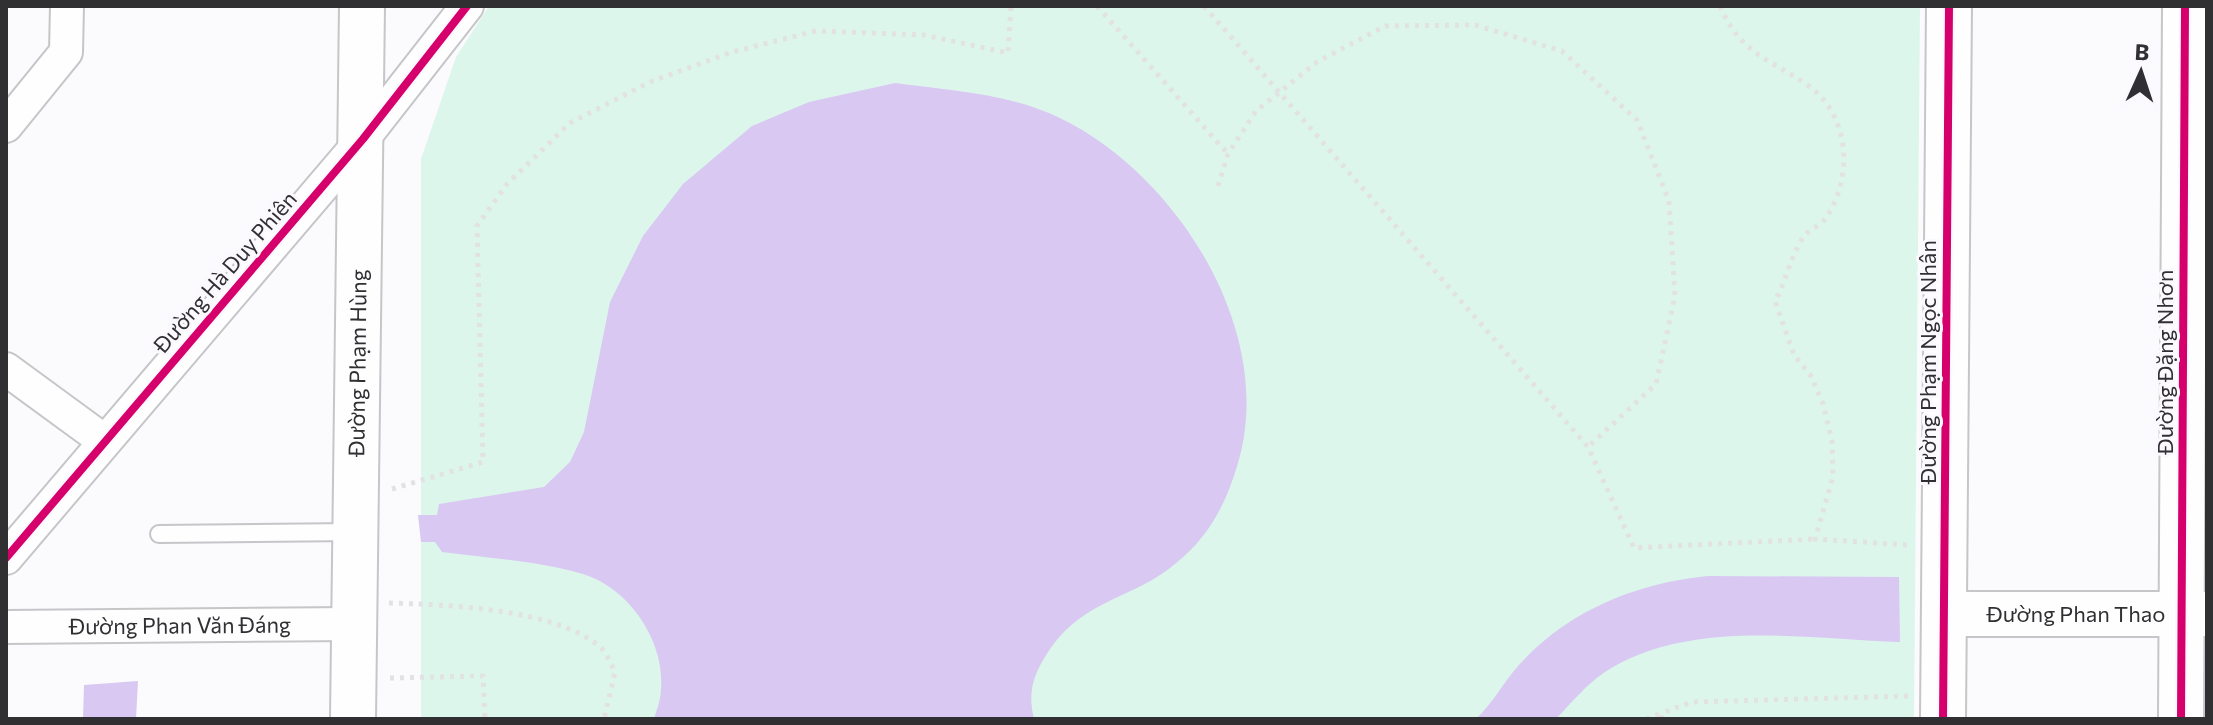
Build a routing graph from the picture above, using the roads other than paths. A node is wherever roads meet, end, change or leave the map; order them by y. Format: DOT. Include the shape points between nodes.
graph roads {
  1 [pos="67,6"];
  2 [pos="362,6"];
  3 [pos="467,6"];
  4 [pos="1949,6"];
  5 [pos="2185,6"];
  6 [pos="6,126"];
  7 [pos="363,139"];
  8 [pos="2195,308"];
  9 [pos="6,369"];
  10 [pos="103,440"];
  11 [pos="355,514"];
  12 [pos="159,534"];
  13 [pos="6,558"];
  14 [pos="369,613"];
  15 [pos="1944,614"];
  16 [pos="2194,614"];
  17 [pos="6,627"];
  18 [pos="353,699"];
  19 [pos="1943,708"];
  20 [pos="2181,719"];
  1 -- 6 [label="street" via="66,52"];
  2 -- 7 [label="street, Đường Phạm Hùng"];
  3 -- 7 [label="street, Đường Hà Duy Phiên"];
  4 -- 15 [label="street, Đường Phạm Ngọc Nhân"];
  5 -- 8 [label="street, Đường Đặng Nhơn"];
  7 -- 10 [label="street, Đường Hà Duy Phiên"];
  7 -- 11 [label="street, Đường Phạm Hùng"];
  8 -- 16 [label="street, Đường Đặng Nhơn"];
  9 -- 10 [label="street"];
  10 -- 13 [label="street, Đường Hà Duy Phiên"];
  11 -- 12 [label="lane"];
  11 -- 14 [label="street, Đường Phạm Hùng"];
  14 -- 17 [label="street, Đường Phan Văn Đáng"];
  14 -- 18 [label="street, Đường Phạm Hùng"];
  15 -- 16 [label="street, Đường Phan Thao"];
  15 -- 19 [label="street, Đường Phạm Ngọc Nhân"];
  16 -- 20 [label="street, Đường Đặng Nhơn"];
}
